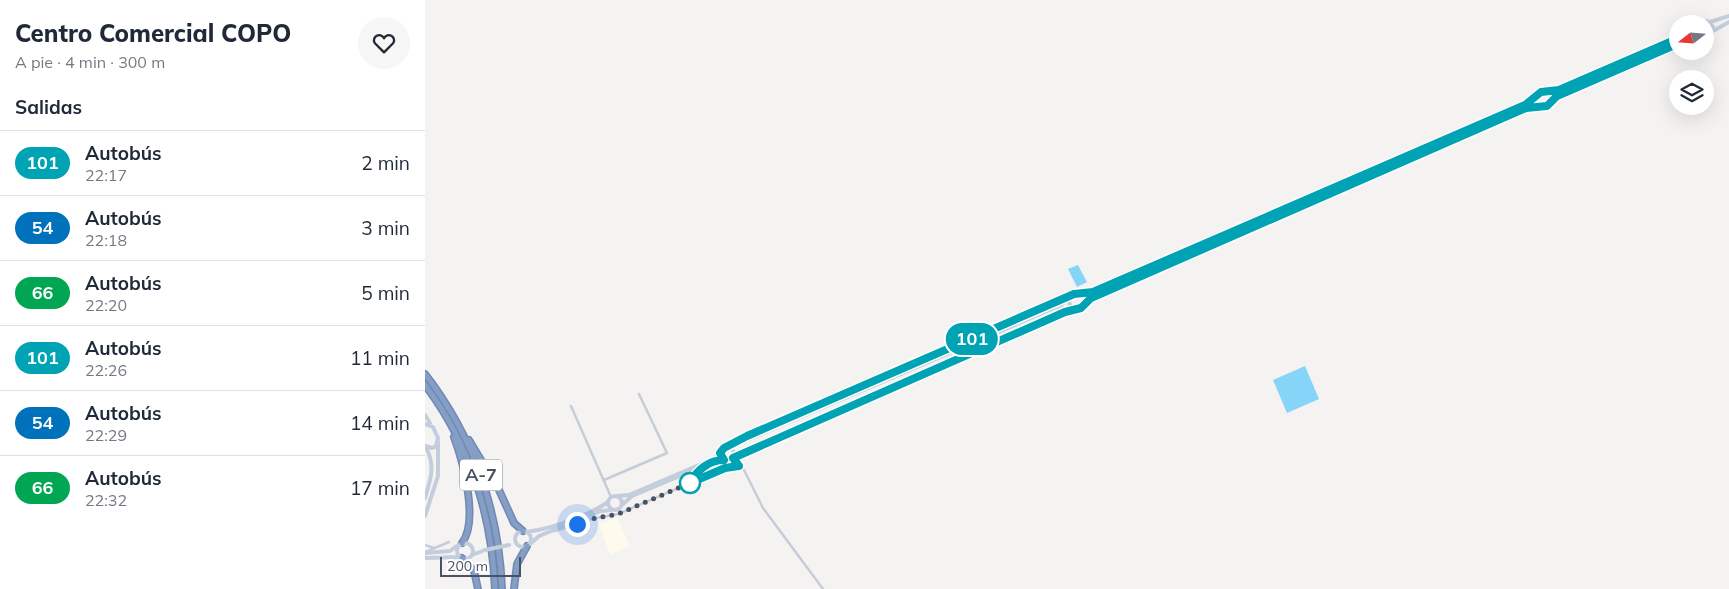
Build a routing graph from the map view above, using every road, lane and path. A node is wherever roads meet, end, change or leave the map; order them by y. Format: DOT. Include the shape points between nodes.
graph roads {
  1 [pos="1729,16"];
  2 [pos="1714,20"];
  3 [pos="1729,22"];
  4 [pos="1714,30"];
  5 [pos="1669,42"];
  6 [pos="1669,48"];
  7 [pos="1547,92"];
  8 [pos="1537,95"];
  9 [pos="1551,100"];
  10 [pos="1541,106"];
  11 [pos="1081,294"];
  12 [pos="1071,296"];
  13 [pos="1085,302"];
  14 [pos="1078,309"];
  15 [pos="425,374"];
  16 [pos="425,385"];
  17 [pos="639,394"];
  18 [pos="443,399"];
  19 [pos="437,402"];
  20 [pos="571,406"];
  21 [pos="425,415"];
  22 [pos="425,424"];
  23 [pos="432,425"];
  24 [pos="438,442"];
  25 [pos="425,446"];
  26 [pos="730,447"];
  27 [pos="720,453"];
  28 [pos="731,459"];
  29 [pos="714,462"];
  30 [pos="739,466"];
  31 [pos="702,467"];
  32 [pos="604,480"];
  33 [pos="690,483"];
  34 [pos="427,489"];
  35 [pos="617,496"];
  36 [pos="611,497"];
  37 [pos="425,498"];
  38 [pos="607,502"];
  39 [pos="622,505"];
  40 [pos="611,510"];
  41 [pos="425,516"];
  42 [pos="551,531"];
  43 [pos="525,532"];
  44 [pos="515,538"];
  45 [pos="449,542"];
  46 [pos="460,544"];
  47 [pos="510,544"];
  48 [pos="425,545"];
  49 [pos="529,545"];
  50 [pos="472,546"];
  51 [pos="519,546"];
  52 [pos="435,548"];
  53 [pos="479,551"];
  54 [pos="425,553"];
  55 [pos="472,555"];
  56 [pos="425,558"];
  57 [pos="461,558"];
  58 [pos="478,589"];
  59 [pos="495,589"];
  60 [pos="502,589"];
  61 [pos="514,589"];
  62 [pos="823,589"];
  1 -- 2 [label="main road"];
  3 -- 4 [label="main road"];
  5 -- 7 [label="main road" via="1559,90"];
  6 -- 9 [label="main road"];
  7 -- 8 [label="main road"];
  7 -- 9 [label="main road"];
  8 -- 10 [label="main road"];
  8 -- 11 [label="main road" via="1525,105 1093,292"];
  9 -- 10 [label="main road" via="1547,106"];
  10 -- 13 [label="main road" via="1517,112"];
  11 -- 12 [label="main road"];
  11 -- 13 [label="main road"];
  12 -- 14 [label="main road" via="1070,304"];
  12 -- 26 [label="main road" via="1061,304"];
  13 -- 14 [label="main road"];
  14 -- 28 [label="main road" via="1061,310"];
  15 -- 18 [label="highway, A-7"];
  16 -- 19 [label="highway, A-7"];
  17 -- 32 [label="street" via="667,453"];
  18 -- 43 [label="highway" via="499,490 514,523"];
  18 -- 60 [label="highway, A-7" via="469,446 489,499"];
  19 -- 46 [label="highway" via="454,437 465,476 469,527"];
  19 -- 59 [label="highway, A-7" via="463,449 482,500"];
  20 -- 32 [label="street"];
  21 -- 23 [label="main road"];
  22 -- 23 [label="main road"];
  23 -- 24 [label="main road"];
  24 -- 25 [label="main road" via="432,448"];
  24 -- 41 [label="main road" via="438,476"];
  25 -- 34 [label="main road" via="433,468"];
  26 -- 27 [label="main road"];
  26 -- 28 [label="main road"];
  27 -- 28 [label="main road"];
  27 -- 35 [label="main road" via="713,459 637,491"];
  28 -- 29 [label="main road"];
  28 -- 29 [label="street"];
  28 -- 30 [label="street"];
  29 -- 31 [label="main road"];
  30 -- 33 [label="street" via="725,468"];
  30 -- 62 [label="street" via="747,474 763,508"];
  31 -- 33 [label="street"];
  31 -- 39 [label="main road" via="632,496"];
  32 -- 36 [label="street"];
  33 -- 42 [label="street" via="618,514"];
  34 -- 37 [label="main road"];
  35 -- 36 [label="main road"];
  35 -- 39 [label="main road"];
  36 -- 38 [label="main road"];
  38 -- 40 [label="main road"];
  38 -- 43 [label="main road" via="542,530"];
  39 -- 40 [label="main road" via="618,510"];
  40 -- 42 [label="main road"];
  42 -- 49 [label="main road"];
  43 -- 44 [label="main road"];
  43 -- 49 [label="main road" via="531,536"];
  44 -- 47 [label="main road"];
  44 -- 51 [label="main road"];
  45 -- 52 [label="street"];
  46 -- 50 [label="main road"];
  46 -- 54 [label="main road" via="450,551"];
  46 -- 57 [label="main road" via="457,550"];
  47 -- 51 [label="main road"];
  47 -- 53 [label="main road, bridge"];
  48 -- 52 [label="street"];
  49 -- 51 [label="main road"];
  49 -- 61 [label="highway" via="517,564"];
  50 -- 53 [label="main road"];
  50 -- 55 [label="main road"];
  52 -- 54 [label="street"];
  53 -- 55 [label="main road"];
  55 -- 57 [label="main road"];
  56 -- 57 [label="main road"];
  57 -- 58 [label="highway" via="474,571"];
}
